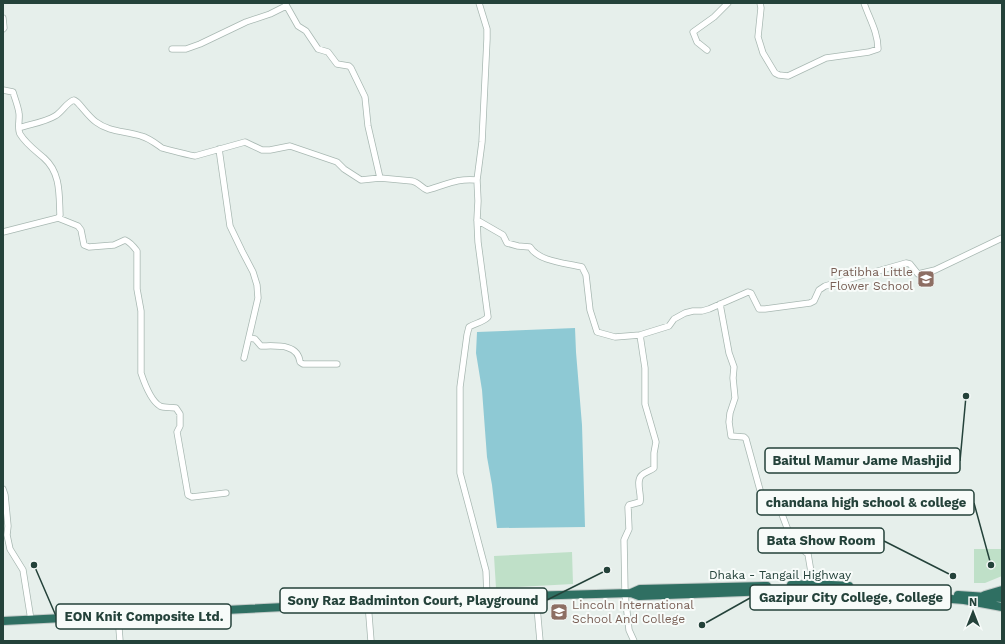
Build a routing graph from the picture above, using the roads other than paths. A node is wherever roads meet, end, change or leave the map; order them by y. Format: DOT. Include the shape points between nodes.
graph roads {
  1 [pos="479,3"];
  2 [pos="728,3"];
  3 [pos="760,3"];
  4 [pos="864,3"];
  5 [pos="286,5"];
  6 [pos="3,18"];
  7 [pos="3,29"];
  8 [pos="172,49"];
  9 [pos="707,50"];
  10 [pos="3,90"];
  11 [pos="19,128"];
  12 [pos="219,149"];
  13 [pos="380,178"];
  14 [pos="477,180"];
  15 [pos="58,218"];
  16 [pos="477,220"];
  17 [pos="3,232"];
  18 [pos="1002,238"];
  19 [pos="720,304"];
  20 [pos="640,335"];
  21 [pos="250,338"];
  22 [pos="244,358"];
  23 [pos="337,364"];
  24 [pos="3,489"];
  25 [pos="226,493"];
  26 [pos="813,584"];
  27 [pos="1002,590"];
  28 [pos="628,594"];
  29 [pos="536,596"];
  30 [pos="980,596"];
  31 [pos="487,597"];
  32 [pos="1002,598"];
  33 [pos="368,603"];
  34 [pos="1002,607"];
  35 [pos="118,616"];
  36 [pos="31,620"];
  37 [pos="3,622"];
  38 [pos="120,641"];
  39 [pos="371,641"];
  40 [pos="540,641"];
  41 [pos="634,641"];
  1 -- 14 [label="street" via="487,29 487,39 482,142"];
  2 -- 9 [label="street" via="693,32 697,42"];
  3 -- 4 [label="street" via="758,37 763,53 775,73 788,76 826,58 878,49 875,29"];
  5 -- 8 [label="street" via="200,44"];
  5 -- 13 [label="street" via="298,26 306,31 318,49 328,52 337,64 351,68 365,97 368,126"];
  6 -- 7 [label="street"];
  10 -- 11 [label="street" via="13,92 19,112"];
  11 -- 12 [label="street" via="53,117 74,100 95,122 108,129 140,135 166,149 192,156"];
  11 -- 15 [label="street" via="21,135 34,151 46,159 54,169 59,190"];
  12 -- 13 [label="street" via="245,142 262,150 290,146 337,162 360,180"];
  12 -- 21 [label="street" via="230,226 257,285 258,298"];
  13 -- 14 [label="street" via="416,182 427,190 456,180"];
  14 -- 16 [label="street"];
  15 -- 17 [label="street"];
  15 -- 25 [label="street" via="78,226 84,245 114,245 125,240 137,251 141,311 141,373 144,382 160,406 176,408 180,414 177,432 188,495 192,497"];
  16 -- 20 [label="street" via="503,235 507,242 530,247 541,257 582,267 586,275 590,310 597,332 615,337"];
  16 -- 31 [label="street" via="488,317 469,327 467,335 460,387 460,473 486,571"];
  18 -- 19 [label="street" via="935,270 918,274 906,263 825,286 810,303 759,309 748,292"];
  19 -- 20 [label="street" via="702,311 685,313 674,319 669,326"];
  19 -- 26 [label="street" via="734,367 734,398 729,422 731,436 746,439 763,501 776,501 795,549 808,554"];
  20 -- 28 [label="street" via="645,368 645,404 656,442 654,468 640,477 640,502 628,507 630,529 624,540"];
  21 -- 22 [label="street"];
  21 -- 23 [label="street" via="255,339 261,346 282,346 290,349 299,355 303,364"];
  24 -- 36 [label="street" via="6,495 10,549 23,570"];
  26 -- 28 [label="highway, Dhaka - Tangail Highway" via="640,589"];
  26 -- 30 [label="highway, Dhaka - Tangail Highway"];
  27 -- 30 [label="highway"];
  28 -- 29 [label="highway, Dhaka - Tangail Highway"];
  28 -- 34 [label="highway, Dhaka - Tangail Highway" via="639,596 794,590 848,591 964,600"];
  28 -- 41 [label="street" via="630,630"];
  29 -- 31 [label="highway, Dhaka - Tangail Highway"];
  29 -- 40 [label="street"];
  30 -- 32 [label="highway, Dhaka - Tangail Highway"];
  31 -- 33 [label="highway, Dhaka - Tangail Highway"];
  33 -- 35 [label="highway, Dhaka - Tangail Highway"];
  33 -- 39 [label="street"];
  35 -- 36 [label="highway, Dhaka - Tangail Highway"];
  35 -- 38 [label="street"];
  36 -- 37 [label="highway, Dhaka - Tangail Highway"];
}
